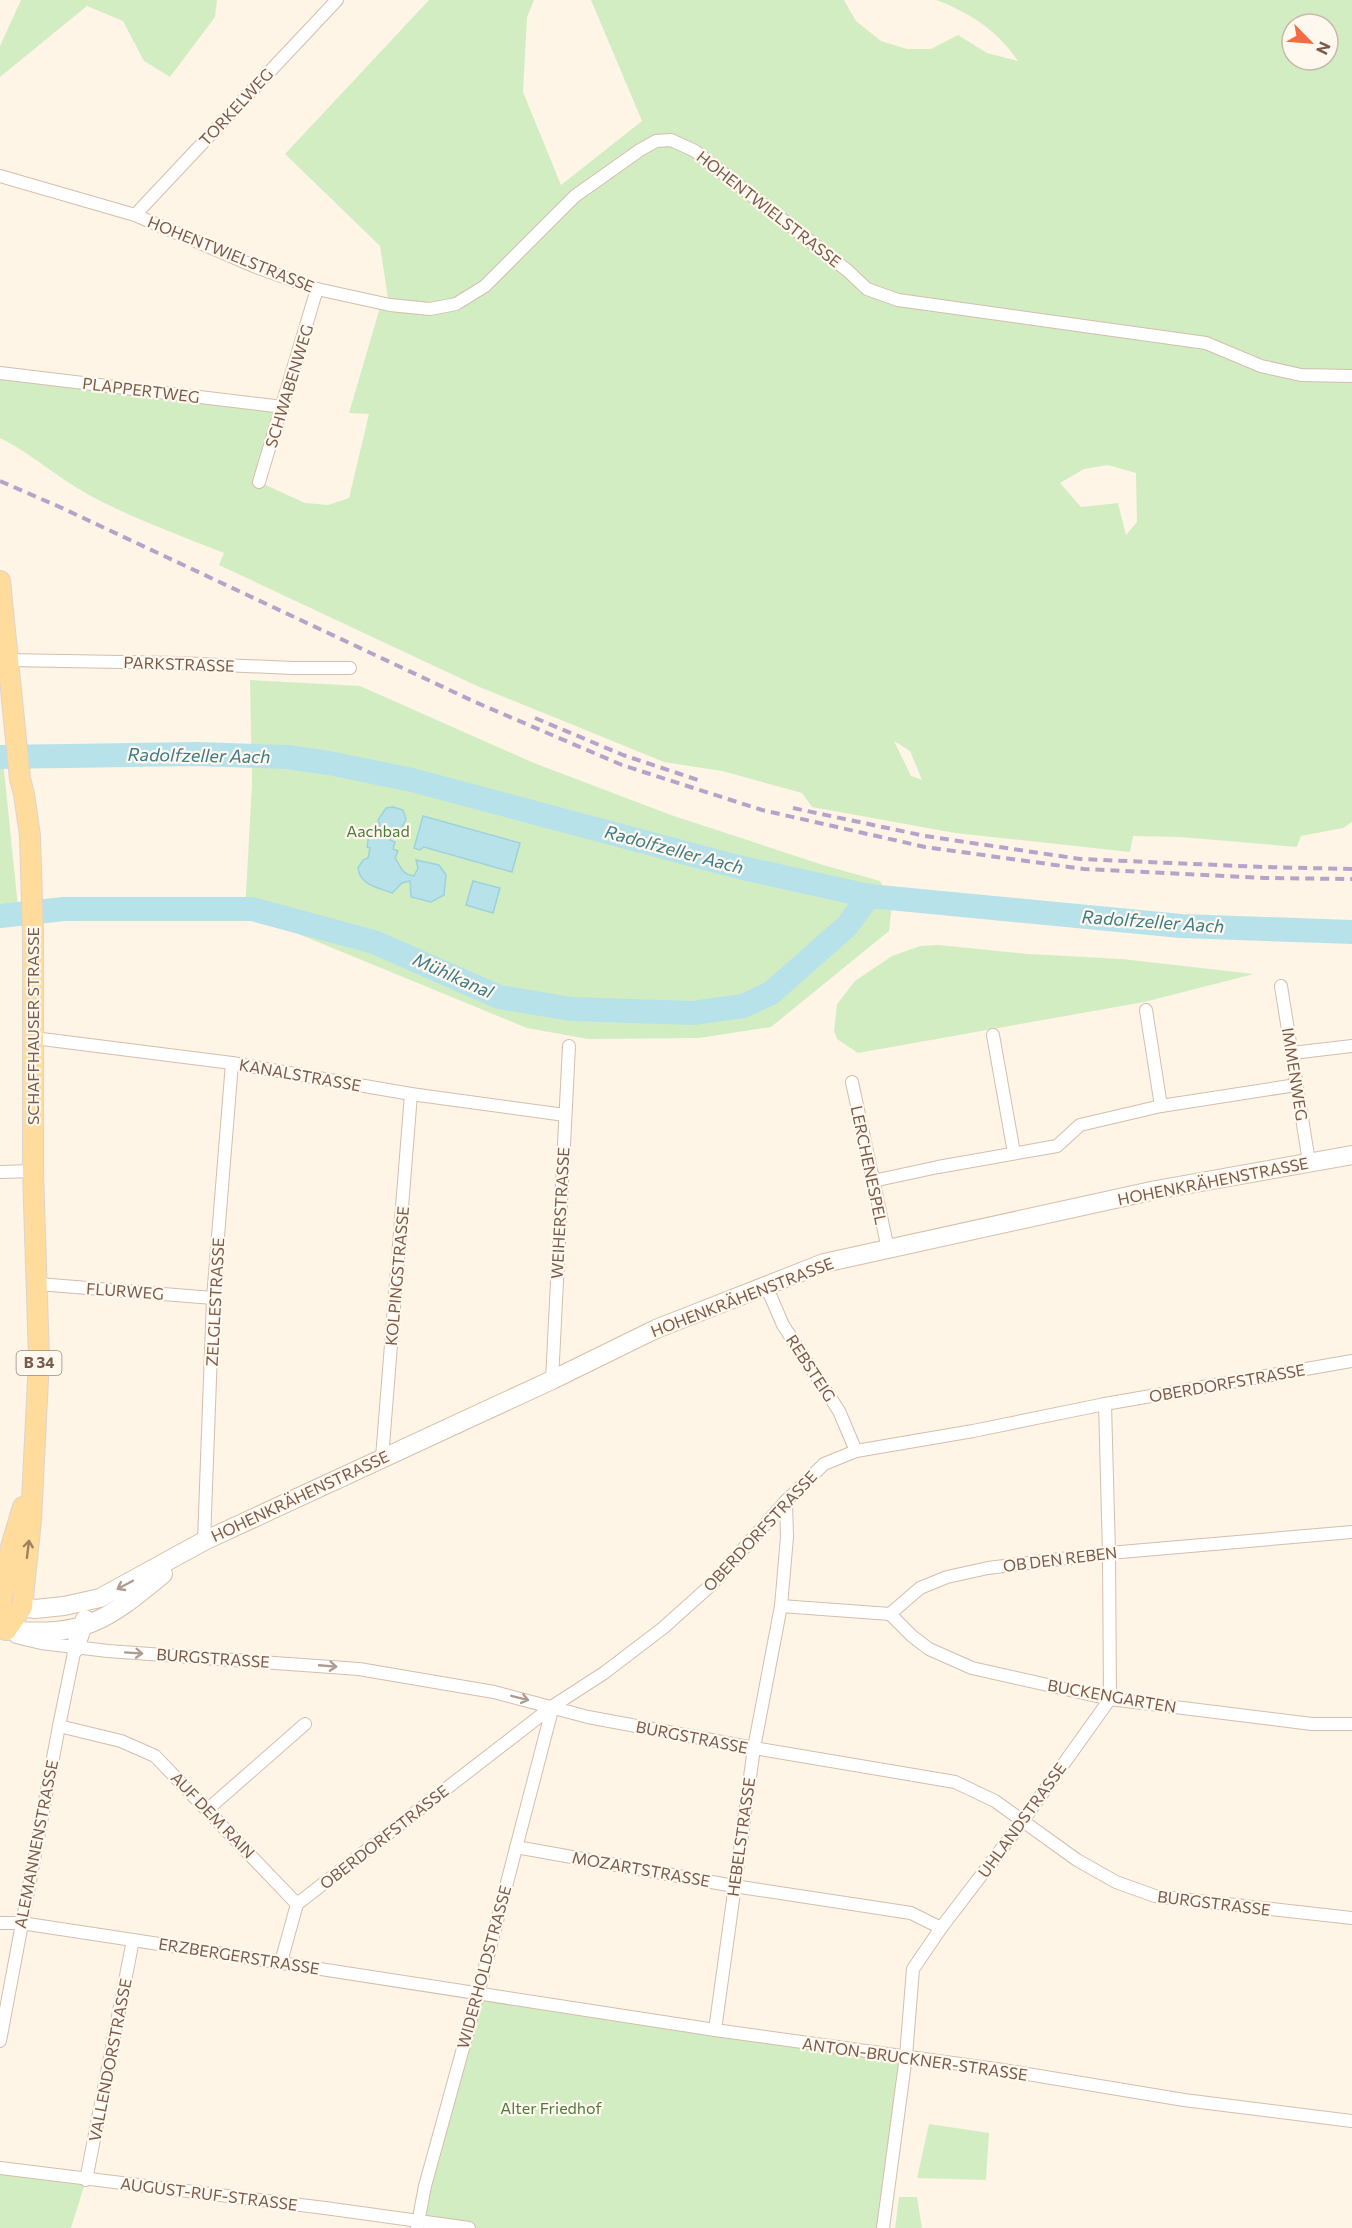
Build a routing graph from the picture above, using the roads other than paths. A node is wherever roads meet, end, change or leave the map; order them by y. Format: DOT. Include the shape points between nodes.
graph roads {
  1 [pos="337,0"];
  2 [pos="0,176"];
  3 [pos="135,215"];
  4 [pos="317,289"];
  5 [pos="0,373"];
  6 [pos="1352,376"];
  7 [pos="283,407"];
  8 [pos="259,482"];
  9 [pos="0,581"];
  10 [pos="8,660"];
  11 [pos="350,668"];
  12 [pos="1281,986"];
  13 [pos="1146,1010"];
  14 [pos="993,1035"];
  15 [pos="34,1038"];
  16 [pos="1352,1046"];
  17 [pos="569,1047"];
  18 [pos="1292,1053"];
  19 [pos="232,1063"];
  20 [pos="852,1082"];
  21 [pos="1296,1085"];
  22 [pos="411,1094"];
  23 [pos="1161,1106"];
  24 [pos="565,1115"];
  25 [pos="1014,1153"];
  26 [pos="1352,1155"];
  27 [pos="1309,1162"];
  28 [pos="33,1171"];
  29 [pos="0,1172"];
  30 [pos="873,1181"];
  31 [pos="888,1249"];
  32 [pos="38,1284"];
  33 [pos="764,1285"];
  34 [pos="213,1298"];
  35 [pos="1352,1361"];
  36 [pos="552,1380"];
  37 [pos="1105,1404"];
  38 [pos="856,1451"];
  39 [pos="382,1458"];
  40 [pos="32,1473"];
  41 [pos="786,1501"];
  42 [pos="1352,1532"];
  43 [pos="204,1541"];
  44 [pos="1109,1553"];
  45 [pos="100,1598"];
  46 [pos="0,1603"];
  47 [pos="782,1606"];
  48 [pos="22,1607"];
  49 [pos="890,1614"];
  50 [pos="81,1628"];
  51 [pos="3,1629"];
  52 [pos="75,1648"];
  53 [pos="1110,1699"];
  54 [pos="553,1706"];
  55 [pos="305,1724"];
  56 [pos="1352,1724"];
  57 [pos="59,1726"];
  58 [pos="754,1748"];
  59 [pos="208,1809"];
  60 [pos="1022,1822"];
  61 [pos="516,1847"];
  62 [pos="734,1886"];
  63 [pos="297,1904"];
  64 [pos="1352,1918"];
  65 [pos="0,1923"];
  66 [pos="21,1923"];
  67 [pos="941,1928"];
  68 [pos="133,1940"];
  69 [pos="281,1962"];
  70 [pos="478,1994"];
  71 [pos="715,2030"];
  72 [pos="0,2041"];
  73 [pos="906,2056"];
  74 [pos="1352,2121"];
  75 [pos="0,2168"];
  76 [pos="86,2180"];
  77 [pos="418,2225"];
  78 [pos="469,2228"];
  79 [pos="882,2228"];
  1 -- 3 [label="street, TORKELWEG"];
  2 -- 3 [label="street, HOHENTWIELSTRASSE"];
  3 -- 4 [label="street, HOHENTWIELSTRASSE"];
  4 -- 6 [label="street, HOHENTWIELSTRASSE" via="390,306 430,309 456,304 485,286 575,196 640,150 656,141 671,140 695,151 867,289 898,300 1206,343 1261,366 1301,375"];
  4 -- 7 [label="street, SCHWABENWEG"];
  5 -- 7 [label="street, PLAPPERTWEG"];
  7 -- 8 [label="street, SCHWABENWEG"];
  9 -- 10 [label="main road, SCHAFFHAUSER STRASSE / B 34"];
  10 -- 11 [label="street, PARKSTRASSE"];
  10 -- 15 [label="main road, SCHAFFHAUSER STRASSE / B 34" via="30,836"];
  12 -- 18 [label="street, IMMENWEG"];
  13 -- 23 [label="street"];
  14 -- 25 [label="street"];
  15 -- 19 [label="street, KANALSTRASSE"];
  15 -- 28 [label="main road, SCHAFFHAUSER STRASSE / B 34"];
  16 -- 18 [label="street"];
  17 -- 24 [label="street, WEIHERSTRASSE"];
  18 -- 21 [label="street, IMMENWEG"];
  19 -- 22 [label="street, KANALSTRASSE"];
  19 -- 34 [label="street, ZELGLESTRASSE"];
  20 -- 30 [label="street, LERCHENESPEL"];
  21 -- 23 [label="street"];
  21 -- 27 [label="street, IMMENWEG"];
  22 -- 24 [label="street, KANALSTRASSE"];
  22 -- 39 [label="street, KOLPINGSTRASSE"];
  23 -- 25 [label="street" via="1080,1125 1057,1146"];
  24 -- 36 [label="street, WEIHERSTRASSE"];
  25 -- 30 [label="street"];
  26 -- 27 [label="main road, HOHENKRÄHENSTRASSE"];
  27 -- 31 [label="main road, HOHENKRÄHENSTRASSE"];
  28 -- 29 [label="street"];
  28 -- 32 [label="main road, SCHAFFHAUSER STRASSE / B 34"];
  30 -- 31 [label="street, LERCHENESPEL"];
  31 -- 33 [label="main road, HOHENKRÄHENSTRASSE" via="824,1263"];
  32 -- 34 [label="street, FLURWEG"];
  32 -- 40 [label="main road, SCHAFFHAUSER STRASSE / B 34" via="39,1359"];
  33 -- 36 [label="main road, HOHENKRÄHENSTRASSE" via="656,1329"];
  33 -- 38 [label="street, REBSTEIG" via="783,1325 839,1411"];
  34 -- 43 [label="street, ZELGLESTRASSE"];
  35 -- 37 [label="street, OBERDORFSTRASSE"];
  36 -- 39 [label="main road, HOHENKRÄHENSTRASSE"];
  37 -- 38 [label="street, OBERDORFSTRASSE"];
  37 -- 44 [label="street"];
  38 -- 41 [label="street, OBERDORFSTRASSE" via="824,1464"];
  39 -- 43 [label="main road, HOHENKRÄHENSTRASSE"];
  40 -- 46 [label="main road, SCHAFFHAUSER STRASSE / B 34"];
  48 -- 40 [label="main road, SCHAFFHAUSER STRASSE / B 34, one-way"];
  41 -- 47 [label="street, HEBELSTRASSE"];
  41 -- 54 [label="street, OBERDORFSTRASSE" via="711,1585 671,1621 604,1673"];
  42 -- 44 [label="street, OB DEN REBEN"];
  43 -- 45 [label="main road, HOHENKRÄHENSTRASSE, one-way"];
  43 -- 50 [label="main road, HOHENKRÄHENSTRASSE" via="113,1613"];
  44 -- 49 [label="street, OB DEN REBEN" via="947,1576 920,1588"];
  44 -- 53 [label="street"];
  45 -- 48 [label="main road, HOHENKRÄHENSTRASSE" via="64,1606"];
  45 -- 50 [label="main road"];
  46 -- 48 [label="main road"];
  46 -- 51 [label="main road, SCHAFFHAUSER STRASSE / B 34"];
  47 -- 49 [label="street"];
  47 -- 58 [label="street, HEBELSTRASSE"];
  48 -- 51 [label="main road, SCHAFFHAUSER STRASSE / B 34"];
  49 -- 53 [label="street, BUCKENGARTEN" via="929,1649 972,1668"];
  50 -- 51 [label="main road, HOHENKRÄHENSTRASSE" via="48,1633"];
  50 -- 52 [label="main road"];
  51 -- 52 [label="street, BURGSTRASSE" via="14,1636"];
  52 -- 54 [label="street, BURGSTRASSE, one-way" via="359,1669"];
  52 -- 57 [label="street, ALEMANNENSTRASSE"];
  53 -- 56 [label="street, BUCKENGARTEN" via="1312,1725"];
  53 -- 60 [label="street, UHLANDSTRASSE"];
  54 -- 58 [label="street, BURGSTRASSE" via="588,1717"];
  54 -- 61 [label="street, WIDERHOLDSTRASSE"];
  54 -- 63 [label="street, OBERDORFSTRASSE"];
  55 -- 59 [label="street"];
  57 -- 59 [label="street, AUF DEM RAIN" via="99,1734 155,1756"];
  57 -- 66 [label="street, ALEMANNENSTRASSE"];
  58 -- 60 [label="street, BURGSTRASSE" via="955,1782 995,1801"];
  58 -- 62 [label="street, HEBELSTRASSE"];
  59 -- 63 [label="street, AUF DEM RAIN"];
  60 -- 64 [label="street, BURGSTRASSE" via="1116,1882 1155,1896"];
  60 -- 67 [label="street, UHLANDSTRASSE"];
  61 -- 62 [label="street, MOZARTSTRASSE"];
  61 -- 70 [label="street, WIDERHOLDSTRASSE"];
  62 -- 67 [label="street, MOZARTSTRASSE" via="911,1913"];
  62 -- 71 [label="street, HEBELSTRASSE"];
  63 -- 69 [label="street"];
  65 -- 66 [label="street, ERZBERGERSTRASSE"];
  66 -- 68 [label="street, ERZBERGERSTRASSE"];
  66 -- 72 [label="street, ALEMANNENSTRASSE"];
  67 -- 73 [label="street, UHLANDSTRASSE" via="913,1969"];
  68 -- 69 [label="street, ERZBERGERSTRASSE"];
  68 -- 76 [label="street, VALLENDORSTRASSE"];
  69 -- 70 [label="street, ERZBERGERSTRASSE"];
  70 -- 71 [label="street, ANTON-BRUCKNER-STRASSE"];
  70 -- 77 [label="street, WIDERHOLDSTRASSE" via="425,2186"];
  71 -- 73 [label="street, ANTON-BRUCKNER-STRASSE"];
  73 -- 74 [label="street, ANTON-BRUCKNER-STRASSE" via="1184,2100"];
  73 -- 79 [label="street, UHLANDSTRASSE"];
  75 -- 76 [label="street, AUGUST-RUF-STRASSE"];
  76 -- 77 [label="street, AUGUST-RUF-STRASSE" via="325,2208"];
  77 -- 78 [label="street, AUGUST-RUF-STRASSE"];
}
